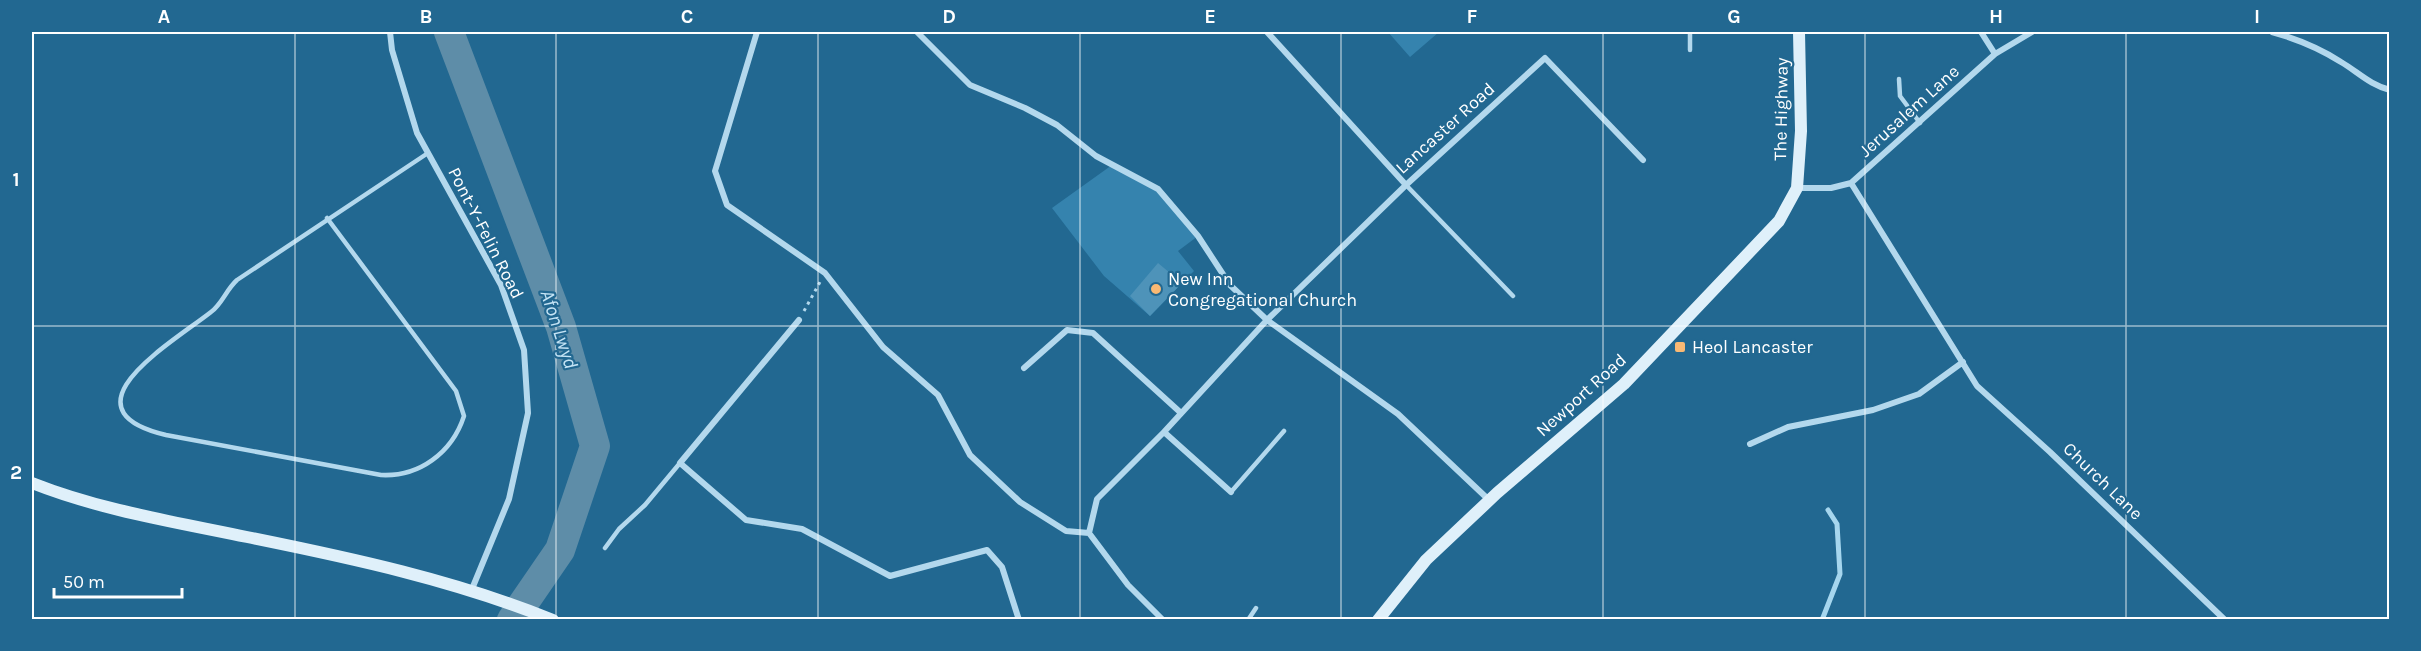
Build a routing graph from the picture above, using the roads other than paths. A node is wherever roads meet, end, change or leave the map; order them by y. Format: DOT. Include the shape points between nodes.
graph roads {
  1 [pos="390,32"];
  2 [pos="757,32"];
  3 [pos="917,32"];
  4 [pos="1267,32"];
  5 [pos="1690,32"];
  6 [pos="1799,32"];
  7 [pos="1981,32"];
  8 [pos="2032,32"];
  9 [pos="2272,32"];
  10 [pos="1690,50"];
  11 [pos="1995,54"];
  12 [pos="1899,79"];
  13 [pos="2390,90"];
  14 [pos="1920,123"];
  15 [pos="428,153"];
  16 [pos="1643,160"];
  17 [pos="1851,183"];
  18 [pos="1406,185"];
  19 [pos="1797,188"];
  20 [pos="327,218"];
  21 [pos="1513,296"];
  22 [pos="799,320"];
  23 [pos="1267,320"];
  24 [pos="1963,362"];
  25 [pos="1024,368"];
  26 [pos="1181,412"];
  27 [pos="1284,431"];
  28 [pos="1164,432"];
  29 [pos="1750,444"];
  30 [pos="680,463"];
  31 [pos="34,485"];
  32 [pos="1231,492"];
  33 [pos="1489,500"];
  34 [pos="1089,533"];
  35 [pos="605,548"];
  36 [pos="472,590"];
  37 [pos="1256,608"];
  38 [pos="553,619"];
  39 [pos="1018,620"];
  40 [pos="1163,620"];
  41 [pos="1248,620"];
  42 [pos="1378,620"];
  43 [pos="2225,620"];
  1 -- 15 [label="street, Pont-Y-Felin Road" via="417,133"];
  2 -- 34 [label="street" via="715,171 727,205 825,273 882,347 938,395 970,455 1020,502 1066,531"];
  3 -- 23 [label="street" via="970,85 1057,125 1096,156 1158,189 1198,236 1230,285"];
  4 -- 18 [label="street"];
  5 -- 10 [label="lane"];
  6 -- 19 [label="street, The Highway" via="1801,131"];
  7 -- 11 [label="street"];
  8 -- 11 [label="street, Jerusalem Lane"];
  9 -- 13 [label="street" via="2310,44 2343,62 2375,87"];
  11 -- 14 [label="street, Jerusalem Lane"];
  12 -- 14 [label="lane" via="1900,96"];
  14 -- 17 [label="street, Jerusalem Lane"];
  15 -- 20 [label="lane"];
  15 -- 36 [label="street, Pont-Y-Felin Road" via="501,285 524,350 528,413 509,499"];
  16 -- 18 [label="street, Lancaster Road" via="1545,58"];
  17 -- 19 [label="street" via="1831,188"];
  17 -- 24 [label="street, Church Lane"];
  18 -- 21 [label="lane"];
  18 -- 23 [label="street, Lancaster Road"];
  19 -- 33 [label="street, Newport Road" via="1779,221 1624,384"];
  20 -- 20 [label="lane" via="237,280 214,310 142,364 120,395 120,408 128,421 166,435 381,475 413,473 452,441 464,416 456,391"];
  22 -- 30 [label="street"];
  23 -- 26 [label="street, Lancaster Road"];
  23 -- 33 [label="street" via="1398,414"];
  24 -- 29 [label="street" via="1919,394 1873,410 1788,426"];
  24 -- 43 [label="street, Church Lane" via="1977,386"];
  25 -- 26 [label="street" via="1067,330 1093,333"];
  26 -- 28 [label="street, Lancaster Road"];
  27 -- 32 [label="lane"];
  28 -- 32 [label="street"];
  28 -- 34 [label="street, Lancaster Road" via="1097,499"];
  30 -- 35 [label="lane"];
  30 -- 39 [label="street" via="746,520 802,529 890,576 987,550 1002,567"];
  31 -- 36 [label="street" via="132,513 351,558"];
  33 -- 42 [label="street, Newport Road" via="1426,560"];
  34 -- 40 [label="street" via="1128,585"];
  36 -- 38 [label="street"];
  37 -- 41 [label="lane"];
}
